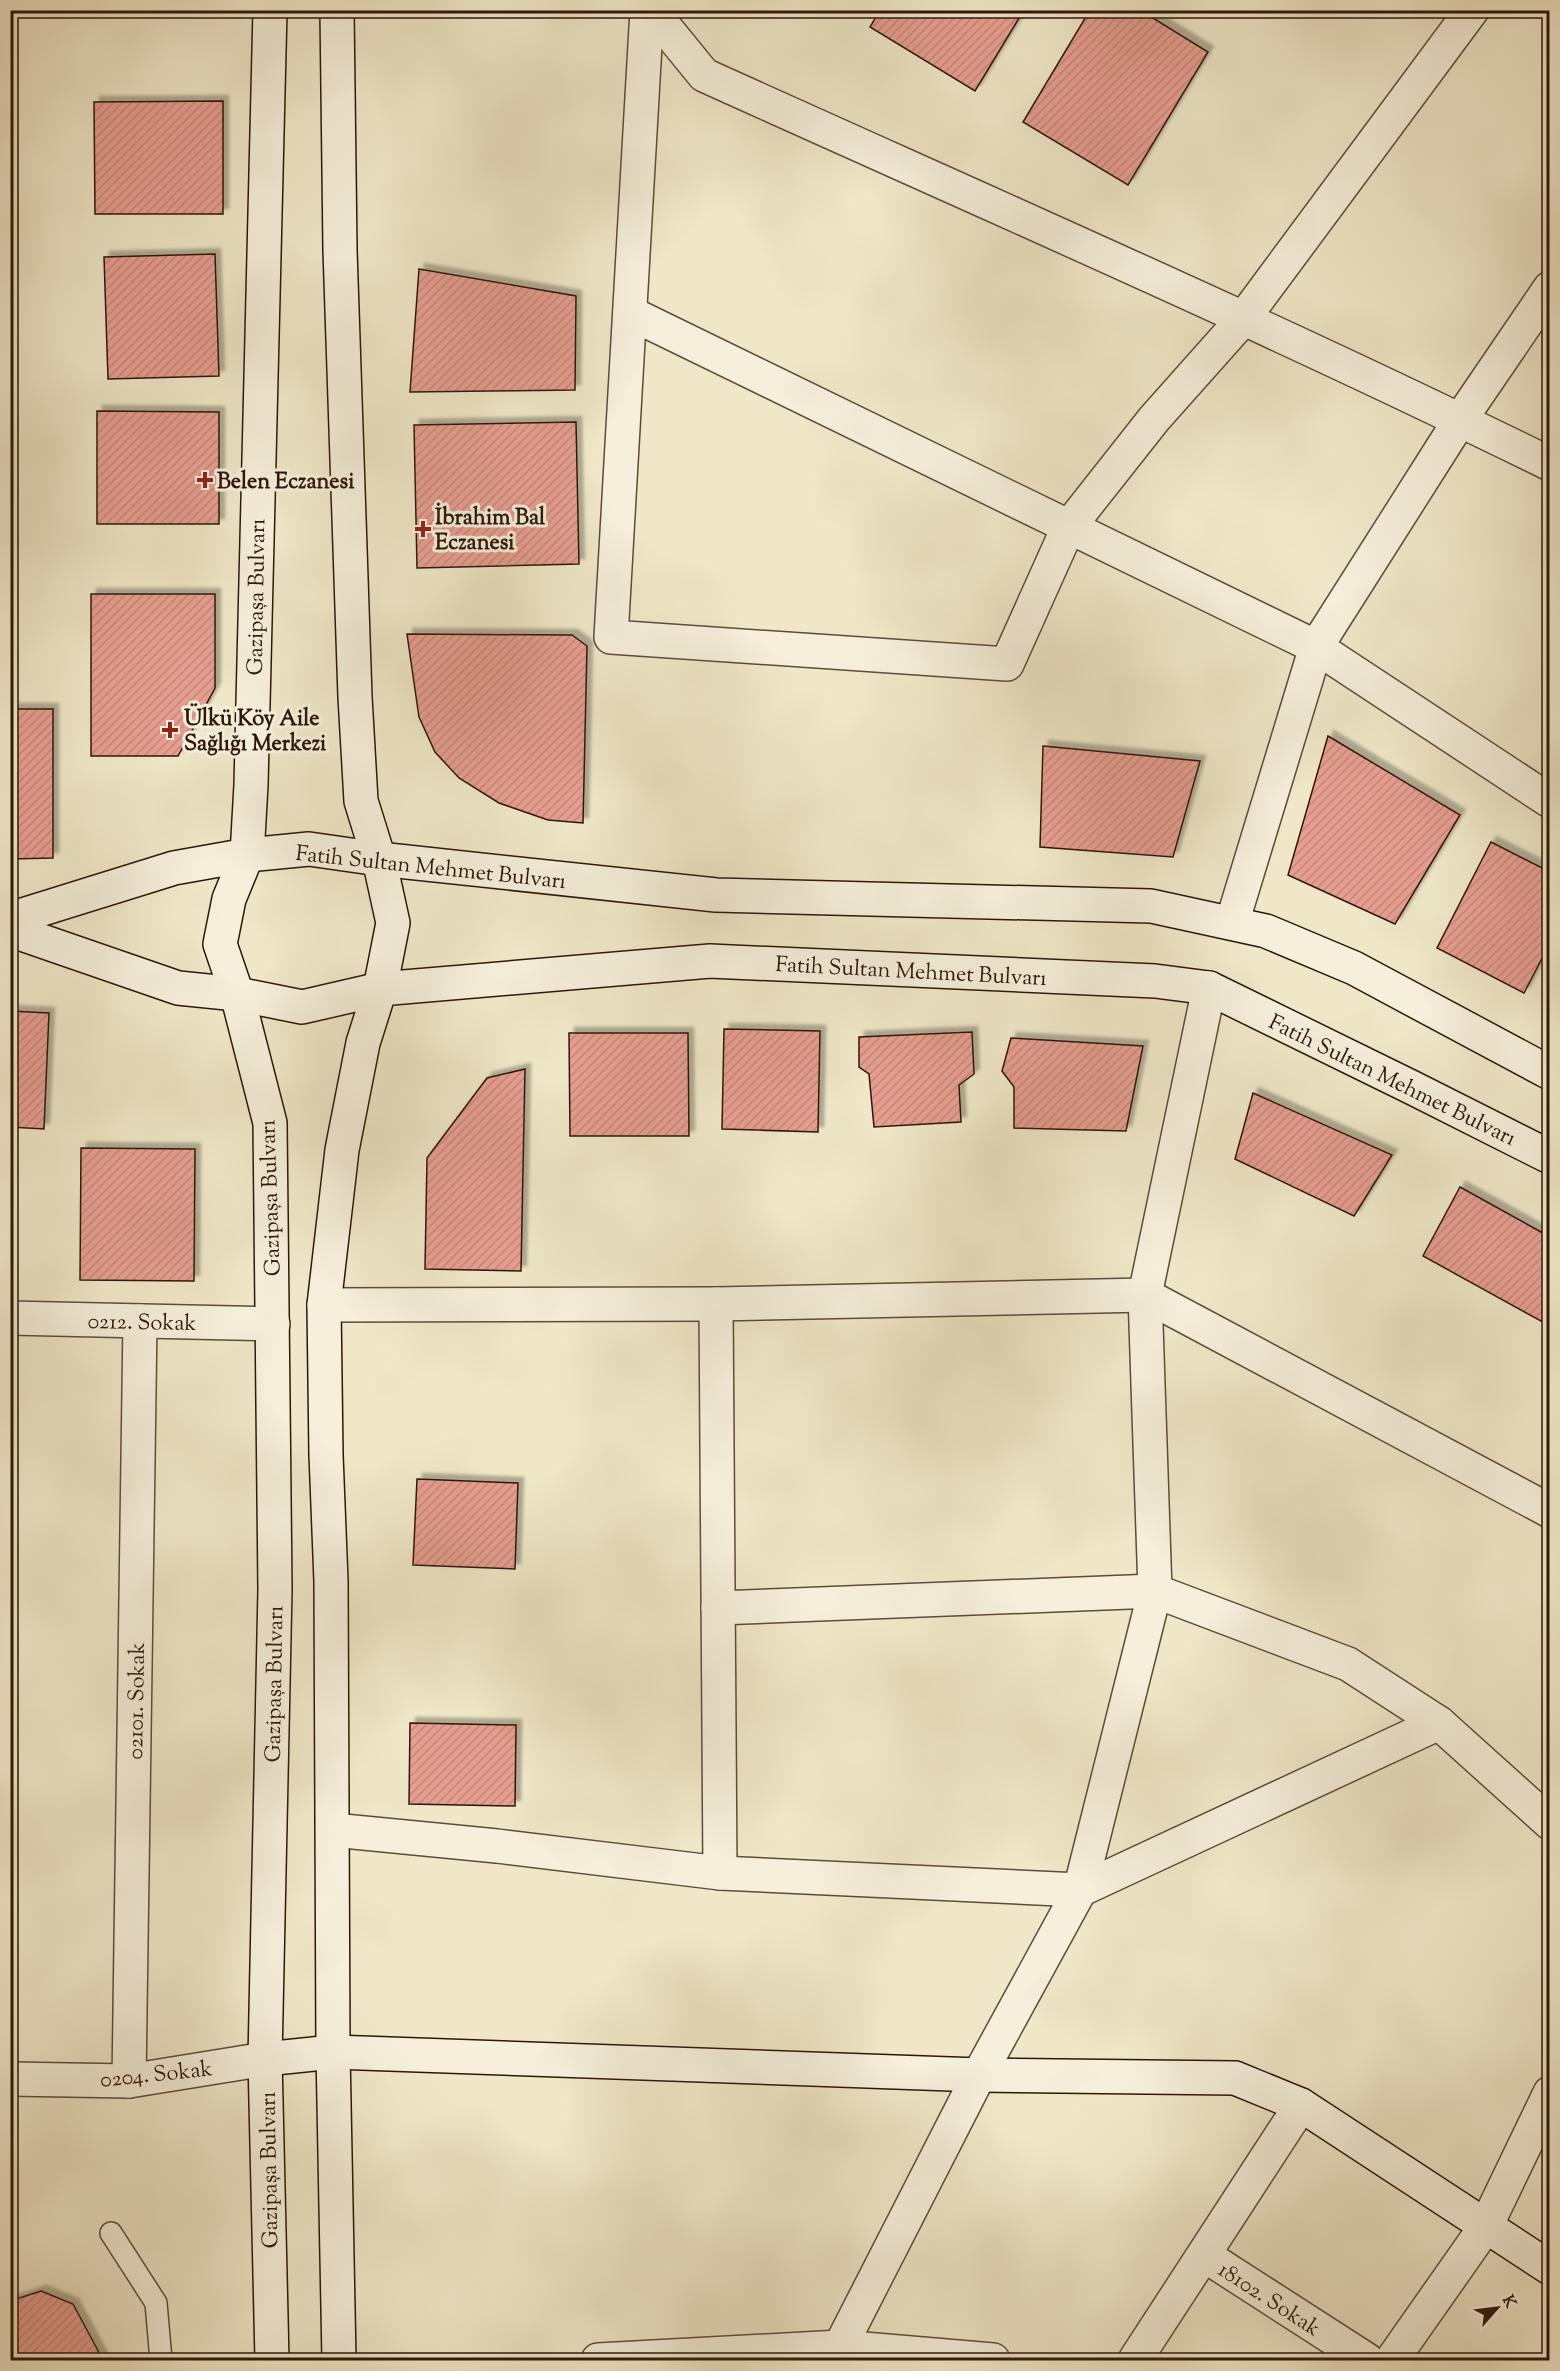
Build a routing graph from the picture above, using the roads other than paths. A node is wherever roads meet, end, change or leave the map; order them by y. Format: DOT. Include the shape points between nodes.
graph roads {
  1 [pos="270,10"];
  2 [pos="337,10"];
  3 [pos="649,10"];
  4 [pos="1472,10"];
  5 [pos="1550,288"];
  6 [pos="630,313"];
  7 [pos="1243,319"];
  8 [pos="1460,420"];
  9 [pos="1550,464"];
  10 [pos="1068,528"];
  11 [pos="1316,647"];
  12 [pos="1550,801"];
  13 [pos="247,855"];
  14 [pos="380,859"];
  15 [pos="10,919"];
  16 [pos="1232,923"];
  17 [pos="10,930"];
  18 [pos="1209,988"];
  19 [pos="380,989"];
  20 [pos="237,994"];
  21 [pos="1550,1073"];
  22 [pos="1550,1157"];
  23 [pos="1144,1295"];
  24 [pos="716,1304"];
  25 [pos="324,1305"];
  26 [pos="10,1318"];
  27 [pos="140,1321"];
  28 [pos="273,1324"];
  29 [pos="1550,1511"];
  30 [pos="1155,1590"];
  31 [pos="718,1608"];
  32 [pos="1439,1723"];
  33 [pos="1550,1823"];
  34 [pos="333,1830"];
  35 [pos="720,1873"];
  36 [pos="1080,1890"];
  37 [pos="333,2052"];
  38 [pos="265,2059"];
  39 [pos="979,2074"];
  40 [pos="10,2079"];
  41 [pos="129,2081"];
  42 [pos="1550,2093"];
  43 [pos="1301,2105"];
  44 [pos="1486,2226"];
  45 [pos="111,2233"];
  46 [pos="1204,2254"];
  47 [pos="1550,2268"];
  48 [pos="840,2348"];
  49 [pos="729,2357"];
  50 [pos="161,2361"];
  51 [pos="272,2361"];
  52 [pos="339,2361"];
  53 [pos="598,2361"];
  54 [pos="993,2361"];
  55 [pos="1135,2361"];
  56 [pos="1366,2361"];
  57 [pos="1392,2361"];
  1 -- 13 [label="street, Gazipaşa Bulvarı"];
  2 -- 14 [label="street" via="355,697 361,801"];
  3 -- 6 [label="street"];
  3 -- 7 [label="street" via="704,75"];
  4 -- 7 [label="street"];
  5 -- 8 [label="street"];
  6 -- 10 [label="street"];
  6 -- 10 [label="street" via="611,638 1007,664"];
  7 -- 8 [label="street"];
  7 -- 10 [label="street" via="1154,419"];
  8 -- 9 [label="street"];
  8 -- 11 [label="street"];
  10 -- 11 [label="street"];
  11 -- 12 [label="street"];
  11 -- 16 [label="street"];
  13 -- 14 [label="street, Fatih Sultan Mehmet Bulvarı" via="309,849"];
  13 -- 15 [label="street, Fatih Sultan Mehmet Bulvarı" via="174,868"];
  13 -- 20 [label="street, Gazipaşa Bulvarı" via="229,899 220,944"];
  14 -- 16 [label="street, Fatih Sultan Mehmet Bulvarı" via="716,895 1151,906"];
  14 -- 19 [label="street" via="393,923"];
  16 -- 21 [label="street, Fatih Sultan Mehmet Bulvarı" via="1266,931 1354,968"];
  17 -- 20 [label="street, Fatih Sultan Mehmet Bulvarı" via="178,987"];
  18 -- 19 [label="street, Fatih Sultan Mehmet Bulvarı" via="1155,981 710,961"];
  18 -- 22 [label="street, Fatih Sultan Mehmet Bulvarı"];
  18 -- 23 [label="street"];
  19 -- 20 [label="street, Fatih Sultan Mehmet Bulvarı" via="302,1007"];
  19 -- 25 [label="street" via="363,1043 342,1150"];
  20 -- 28 [label="street, Gazipaşa Bulvarı" via="270,1123"];
  23 -- 24 [label="street"];
  23 -- 29 [label="street"];
  23 -- 30 [label="street"];
  24 -- 25 [label="street"];
  24 -- 31 [label="street"];
  25 -- 34 [label="street"];
  26 -- 27 [label="street, 0212. Sokak"];
  27 -- 28 [label="street, 0212. Sokak"];
  27 -- 41 [label="street, 02101. Sokak"];
  28 -- 38 [label="street, Gazipaşa Bulvarı" via="275,1589"];
  30 -- 31 [label="street"];
  30 -- 32 [label="street" via="1348,1664"];
  30 -- 36 [label="street"];
  31 -- 35 [label="street"];
  32 -- 33 [label="street"];
  32 -- 36 [label="street"];
  34 -- 35 [label="street"];
  34 -- 37 [label="street"];
  35 -- 36 [label="street"];
  36 -- 39 [label="street"];
  37 -- 38 [label="street, 0204. Sokak"];
  37 -- 39 [label="street, 0204. Sokak"];
  37 -- 52 [label="street"];
  38 -- 41 [label="street, 0204. Sokak"];
  38 -- 51 [label="street, Gazipaşa Bulvarı"];
  39 -- 43 [label="street, 0204. Sokak" via="1234,2078"];
  39 -- 48 [label="street"];
  40 -- 41 [label="street, 0204. Sokak"];
  42 -- 44 [label="street"];
  43 -- 44 [label="street, 0204. Sokak"];
  43 -- 46 [label="street"];
  44 -- 47 [label="street, 0204. Sokak"];
  44 -- 57 [label="street"];
  45 -- 50 [label="lane" via="156,2304"];
  46 -- 55 [label="street"];
  46 -- 56 [label="street, 18102. Sokak"];
  48 -- 49 [label="street"];
  48 -- 54 [label="street"];
  49 -- 53 [label="street"];
}
